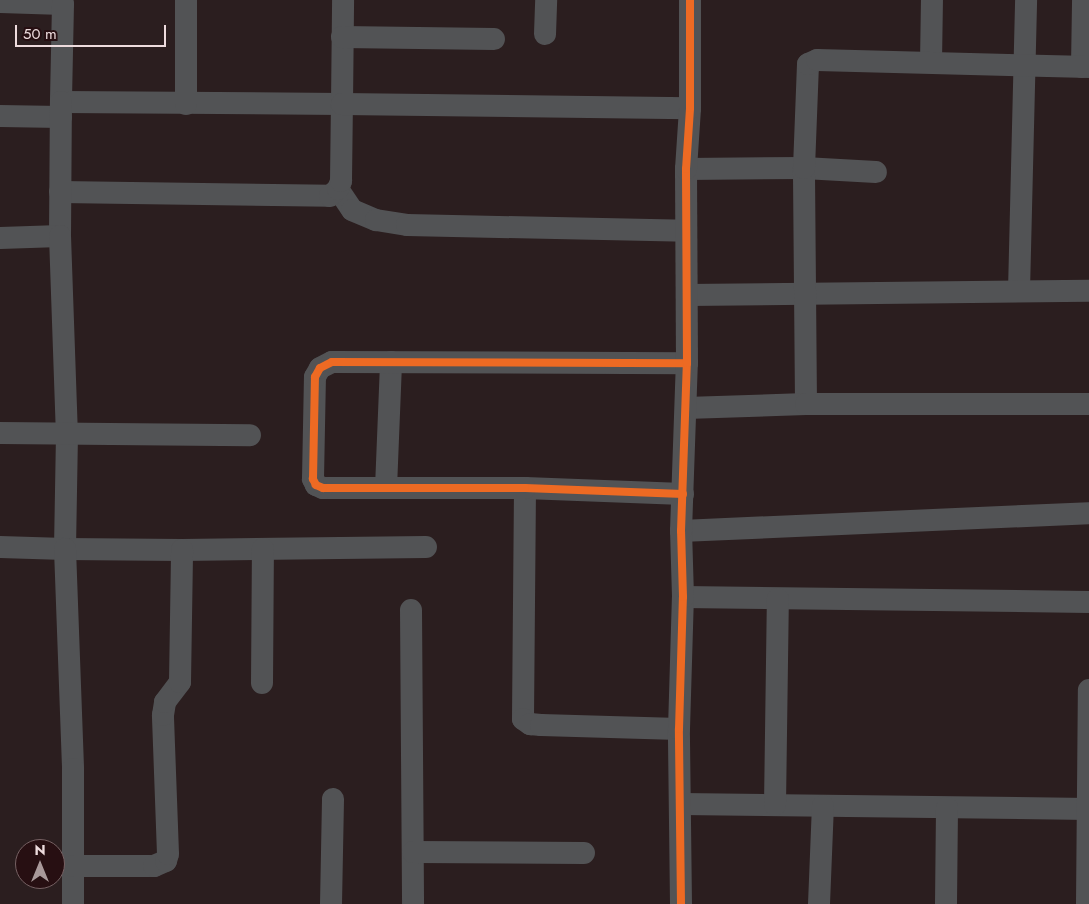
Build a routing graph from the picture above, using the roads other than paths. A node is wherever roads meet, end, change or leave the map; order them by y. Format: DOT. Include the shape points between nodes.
graph roads {
  1 [pos="186,0"];
  2 [pos="343,0"];
  3 [pos="546,0"];
  4 [pos="690,0"];
  5 [pos="932,0"];
  6 [pos="1026,0"];
  7 [pos="1083,0"];
  8 [pos="0,2"];
  9 [pos="63,2"];
  10 [pos="545,34"];
  11 [pos="342,36"];
  12 [pos="494,38"];
  13 [pos="931,62"];
  14 [pos="1025,64"];
  15 [pos="1086,67"];
  16 [pos="186,104"];
  17 [pos="342,104"];
  18 [pos="690,108"];
  19 [pos="61,110"];
  20 [pos="0,116"];
  21 [pos="804,168"];
  22 [pos="686,169"];
  23 [pos="876,172"];
  24 [pos="338,190"];
  25 [pos="60,192"];
  26 [pos="686,231"];
  27 [pos="60,236"];
  28 [pos="0,238"];
  29 [pos="1019,291"];
  30 [pos="1089,291"];
  31 [pos="803,293"];
  32 [pos="687,295"];
  33 [pos="391,362"];
  34 [pos="687,363"];
  35 [pos="806,404"];
  36 [pos="1089,404"];
  37 [pos="686,408"];
  38 [pos="0,433"];
  39 [pos="67,434"];
  40 [pos="250,435"];
  41 [pos="386,488"];
  42 [pos="525,488"];
  43 [pos="683,494"];
  44 [pos="1089,513"];
  45 [pos="681,531"];
  46 [pos="0,547"];
  47 [pos="426,547"];
  48 [pos="65,549"];
  49 [pos="263,549"];
  50 [pos="182,550"];
  51 [pos="683,598"];
  52 [pos="778,600"];
  53 [pos="1089,602"];
  54 [pos="410,610"];
  55 [pos="262,682"];
  56 [pos="1089,690"];
  57 [pos="679,729"];
  58 [pos="333,799"];
  59 [pos="681,804"];
  60 [pos="775,805"];
  61 [pos="823,806"];
  62 [pos="947,808"];
  63 [pos="1089,809"];
  64 [pos="413,852"];
  65 [pos="584,853"];
  66 [pos="74,866"];
  67 [pos="73,904"];
  68 [pos="331,904"];
  69 [pos="413,904"];
  70 [pos="681,904"];
  71 [pos="819,904"];
  72 [pos="946,904"];
  73 [pos="1087,904"];
  1 -- 16 [label="street"];
  2 -- 11 [label="street"];
  3 -- 10 [label="street"];
  4 -- 18 [label="street"];
  5 -- 13 [label="street"];
  6 -- 14 [label="street"];
  7 -- 15 [label="street"];
  8 -- 9 [label="street"];
  9 -- 19 [label="street"];
  11 -- 12 [label="street"];
  11 -- 17 [label="street"];
  13 -- 14 [label="street"];
  13 -- 21 [label="street" via="817,60 808,64"];
  14 -- 15 [label="street"];
  14 -- 29 [label="street"];
  16 -- 17 [label="street"];
  16 -- 19 [label="street"];
  17 -- 18 [label="street"];
  17 -- 24 [label="street" via="341,181"];
  18 -- 22 [label="street"];
  19 -- 20 [label="street"];
  19 -- 25 [label="street"];
  21 -- 22 [label="street"];
  21 -- 23 [label="street"];
  21 -- 31 [label="street"];
  22 -- 26 [label="street"];
  24 -- 25 [label="street" via="330,196"];
  24 -- 26 [label="street" via="352,210 376,220 407,225"];
  25 -- 27 [label="street"];
  26 -- 32 [label="street"];
  27 -- 28 [label="street"];
  27 -- 39 [label="street"];
  29 -- 30 [label="street"];
  29 -- 31 [label="street"];
  31 -- 32 [label="street"];
  31 -- 35 [label="street"];
  32 -- 34 [label="street"];
  33 -- 34 [label="street"];
  33 -- 41 [label="street"];
  33 -- 41 [label="street" via="332,362 320,368 315,377 313,479 316,485 323,488"];
  34 -- 37 [label="street"];
  35 -- 36 [label="street"];
  35 -- 37 [label="street"];
  37 -- 43 [label="street"];
  38 -- 39 [label="street"];
  39 -- 40 [label="street"];
  39 -- 48 [label="street"];
  41 -- 42 [label="street"];
  42 -- 43 [label="street"];
  42 -- 57 [label="street" via="523,719 530,724 542,725"];
  43 -- 45 [label="street"];
  44 -- 45 [label="street"];
  45 -- 51 [label="street"];
  46 -- 48 [label="street"];
  47 -- 49 [label="street"];
  48 -- 50 [label="street"];
  48 -- 66 [label="street"];
  49 -- 50 [label="street"];
  49 -- 55 [label="street"];
  50 -- 66 [label="street" via="180,682 165,702 164,715 166,861 154,866"];
  51 -- 52 [label="street"];
  51 -- 57 [label="street"];
  52 -- 53 [label="street"];
  52 -- 60 [label="street"];
  54 -- 64 [label="street"];
  56 -- 63 [label="street"];
  57 -- 59 [label="street"];
  58 -- 68 [label="street"];
  59 -- 60 [label="street"];
  59 -- 70 [label="street"];
  60 -- 61 [label="street"];
  61 -- 62 [label="street"];
  61 -- 71 [label="street"];
  62 -- 63 [label="street"];
  62 -- 72 [label="street"];
  63 -- 73 [label="street"];
  64 -- 65 [label="street"];
  64 -- 69 [label="street"];
  66 -- 67 [label="street"];
}
